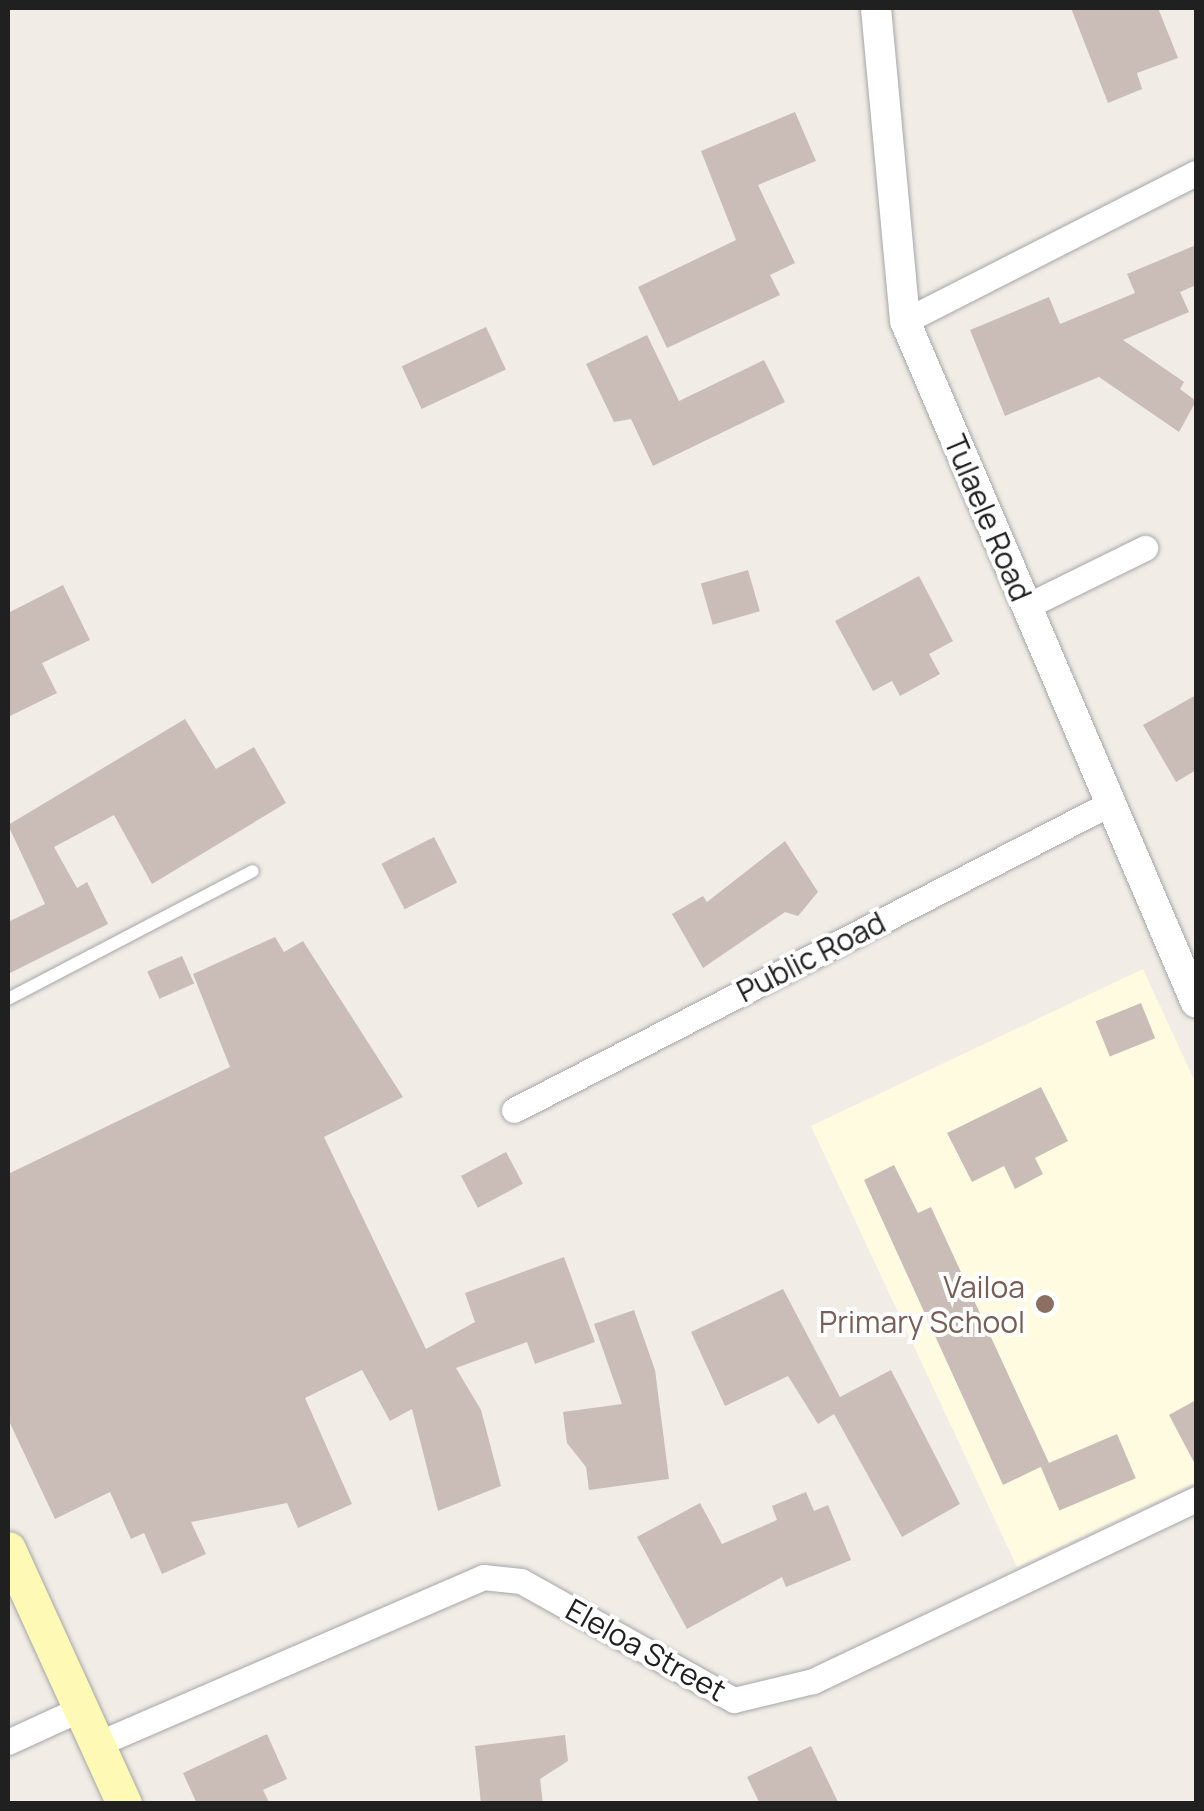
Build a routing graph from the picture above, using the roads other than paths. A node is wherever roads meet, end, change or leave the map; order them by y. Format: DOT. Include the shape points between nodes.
graph roads {
  1 [pos="876,8"];
  2 [pos="1196,174"];
  3 [pos="905,321"];
  4 [pos="1145,548"];
  5 [pos="1025,607"];
  6 [pos="1109,804"];
  7 [pos="253,872"];
  8 [pos="1168,941"];
  9 [pos="1196,954"];
  10 [pos="8,999"];
  11 [pos="1196,1002"];
  12 [pos="514,1110"];
  13 [pos="1196,1499"];
  14 [pos="8,1549"];
  15 [pos="80,1709"];
  16 [pos="8,1742"];
  17 [pos="94,1746"];
  18 [pos="124,1804"];
  1 -- 3 [label="street, Tulaele Road"];
  2 -- 3 [label="street"];
  3 -- 5 [label="street, Tulaele Road"];
  4 -- 5 [label="street"];
  5 -- 6 [label="street, Tulaele Road"];
  6 -- 8 [label="street, Tulaele Road"];
  6 -- 12 [label="street, Public Road"];
  7 -- 10 [label="lane"];
  8 -- 9 [label="street"];
  8 -- 11 [label="street, Tulaele Road"];
  13 -- 17 [label="street, Eleloa Street" via="813,1681 734,1700 521,1580 483,1577"];
  14 -- 15 [label="main road"];
  15 -- 16 [label="street"];
  15 -- 17 [label="main road"];
  17 -- 18 [label="main road"];
}
